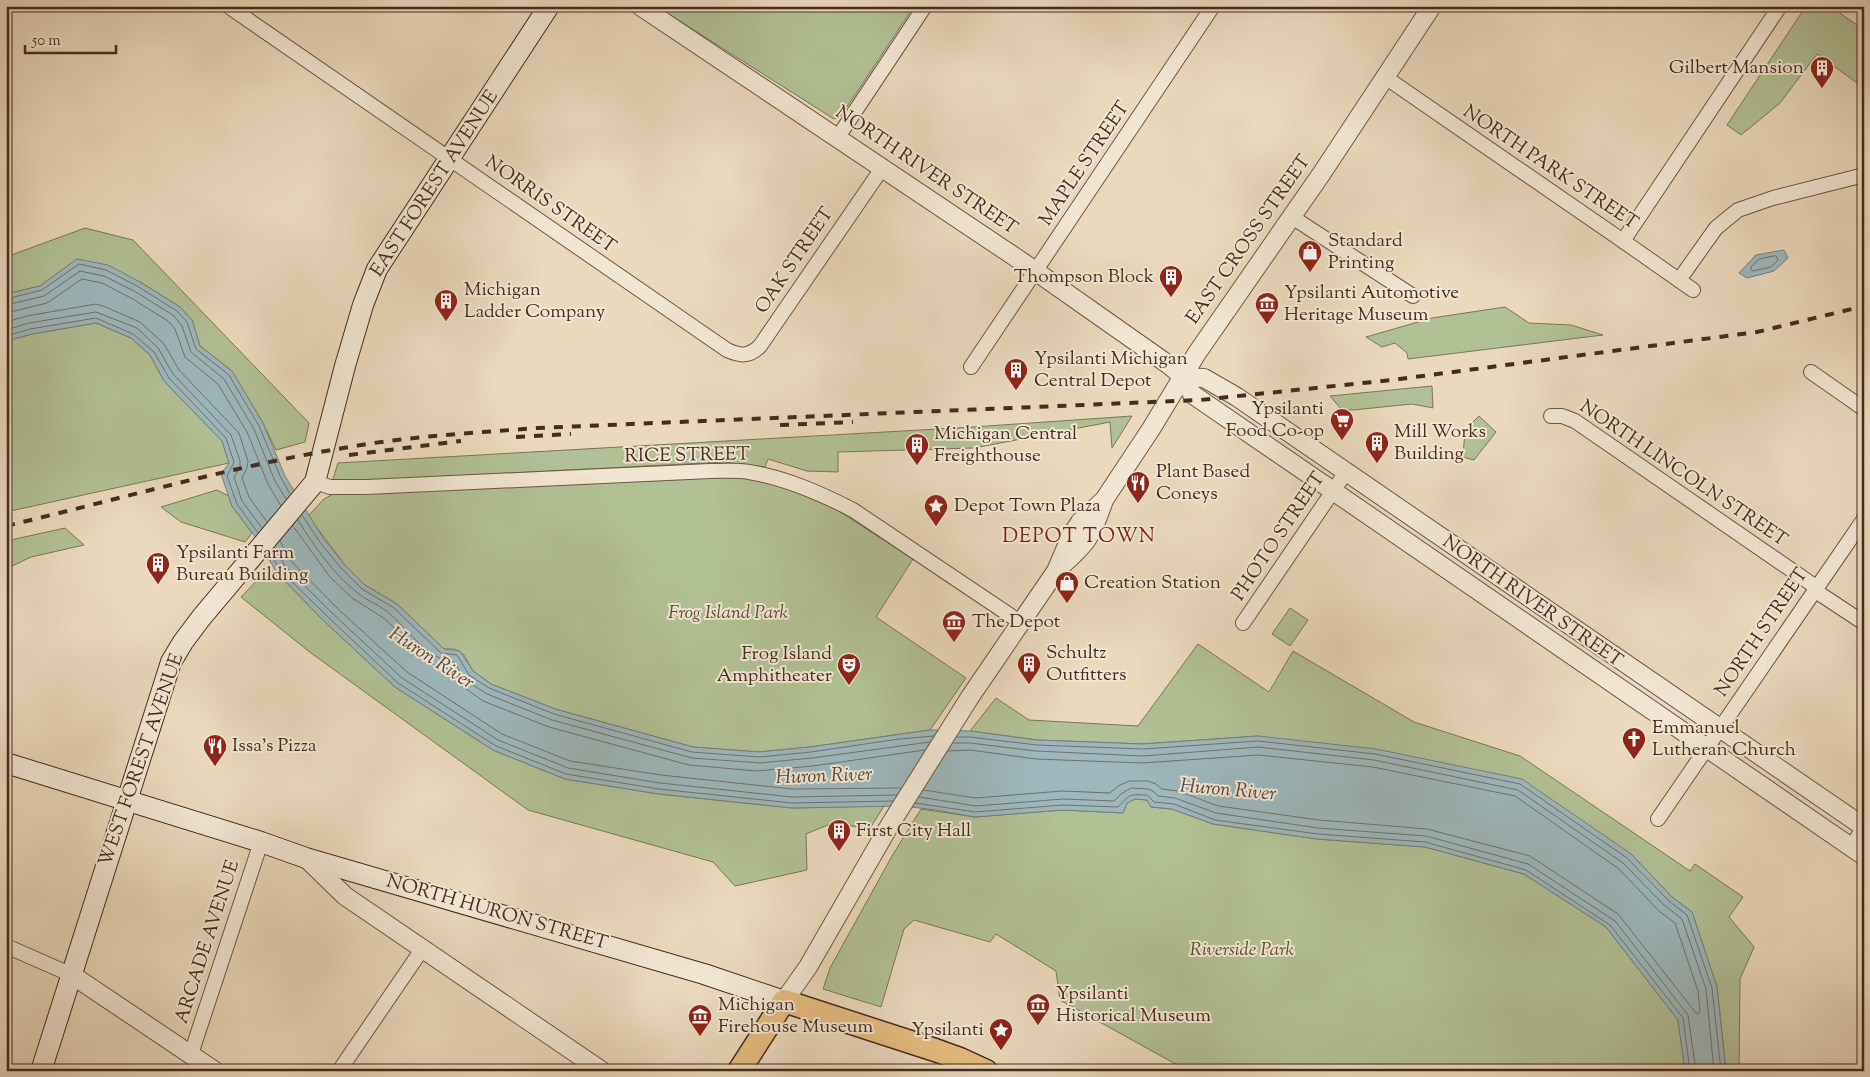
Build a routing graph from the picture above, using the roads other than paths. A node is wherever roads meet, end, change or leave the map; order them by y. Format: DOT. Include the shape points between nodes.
graph roads {
  1 [pos="228,6"];
  2 [pos="549,6"];
  3 [pos="640,6"];
  4 [pos="925,6"];
  5 [pos="1213,6"];
  6 [pos="1432,6"];
  7 [pos="1780,6"];
  8 [pos="1385,77"];
  9 [pos="838,137"];
  10 [pos="450,158"];
  11 [pos="883,167"];
  12 [pos="1864,175"];
  13 [pos="1292,217"];
  14 [pos="1624,240"];
  15 [pos="1035,270"];
  16 [pos="1679,280"];
  17 [pos="1693,290"];
  18 [pos="1413,296"];
  19 [pos="727,350"];
  20 [pos="971,368"];
  21 [pos="1811,372"];
  22 [pos="1183,377"];
  23 [pos="1864,408"];
  24 [pos="1551,416"];
  25 [pos="1346,472"];
  26 [pos="313,485"];
  27 [pos="1333,491"];
  28 [pos="1864,518"];
  29 [pos="1815,588"];
  30 [pos="1020,622"];
  31 [pos="1243,623"];
  32 [pos="1864,623"];
  33 [pos="1719,730"];
  34 [pos="1706,748"];
  35 [pos="6,763"];
  36 [pos="126,801"];
  37 [pos="1658,819"];
  38 [pos="1864,827"];
  39 [pos="261,842"];
  40 [pos="1857,851"];
  41 [pos="306,858"];
  42 [pos="6,946"];
  43 [pos="422,948"];
  44 [pos="72,975"];
  45 [pos="784,1001"];
  46 [pos="191,1054"];
  47 [pos="41,1071"];
  48 [pos="215,1071"];
  49 [pos="339,1071"];
  50 [pos="602,1071"];
  51 [pos="738,1071"];
  52 [pos="986,1071"];
  1 -- 10 [label="street, NORRIS STREET"];
  2 -- 10 [label="main road, EAST FOREST AVENUE"];
  3 -- 9 [label="street, NORTH RIVER STREET"];
  4 -- 9 [label="street"];
  5 -- 15 [label="street, MAPLE STREET"];
  6 -- 8 [label="street, EAST CROSS STREET"];
  7 -- 14 [label="street"];
  8 -- 13 [label="street, EAST CROSS STREET"];
  8 -- 14 [label="street, NORTH PARK STREET"];
  9 -- 11 [label="street, NORTH RIVER STREET"];
  10 -- 19 [label="street, NORRIS STREET"];
  10 -- 26 [label="main road, EAST FOREST AVENUE" via="377,269 332,412"];
  11 -- 15 [label="street, NORTH RIVER STREET"];
  11 -- 19 [label="street, OAK STREET" via="760,346 746,355"];
  12 -- 16 [label="street" via="1738,210 1716,228"];
  13 -- 18 [label="street"];
  13 -- 22 [label="street, EAST CROSS STREET"];
  14 -- 16 [label="street, NORTH PARK STREET"];
  15 -- 20 [label="street, MAPLE STREET"];
  15 -- 22 [label="street, NORTH RIVER STREET"];
  16 -- 17 [label="street, NORTH PARK STREET"];
  21 -- 23 [label="street"];
  22 -- 25 [label="street, NORTH RIVER STREET" via="1204,378 1220,387"];
  22 -- 27 [label="street, NORTH RIVER STREET" via="1192,394"];
  22 -- 30 [label="street, EAST CROSS STREET" via="1104,500 1089,539 1056,571"];
  24 -- 29 [label="street, NORTH LINCOLN STREET" via="1575,421"];
  25 -- 27 [label="street, PHOTO STREET"];
  25 -- 33 [label="street, NORTH RIVER STREET"];
  26 -- 30 [label="street, RICE STREET" via="367,487 748,471 789,481 853,510"];
  26 -- 36 [label="main road, WEST FOREST AVENUE" via="183,642 172,662"];
  27 -- 31 [label="street, PHOTO STREET"];
  27 -- 34 [label="street, NORTH RIVER STREET"];
  28 -- 29 [label="street, NORTH STREET"];
  29 -- 32 [label="street, NORTH LINCOLN STREET"];
  29 -- 33 [label="street, NORTH STREET"];
  30 -- 45 [label="street, EAST CROSS STREET" via="891,823"];
  33 -- 34 [label="street, NORTH STREET"];
  33 -- 38 [label="street, NORTH RIVER STREET"];
  34 -- 37 [label="street, NORTH STREET"];
  34 -- 40 [label="street, NORTH RIVER STREET"];
  35 -- 36 [label="main road, NORTH HURON STREET"];
  36 -- 39 [label="main road, NORTH HURON STREET"];
  36 -- 44 [label="main road, WEST FOREST AVENUE"];
  38 -- 40 [label="street"];
  39 -- 41 [label="main road, NORTH HURON STREET"];
  39 -- 46 [label="street, ARCADE AVENUE"];
  41 -- 43 [label="street" via="345,896"];
  41 -- 45 [label="main road, NORTH HURON STREET" via="704,974"];
  42 -- 44 [label="street"];
  43 -- 49 [label="street"];
  43 -- 50 [label="street"];
  44 -- 46 [label="street"];
  44 -- 47 [label="main road, WEST FOREST AVENUE"];
  45 -- 51 [label="main road"];
  45 -- 52 [label="main road, NORTH HURON STREET" via="935,1050"];
  46 -- 48 [label="street"];
}
